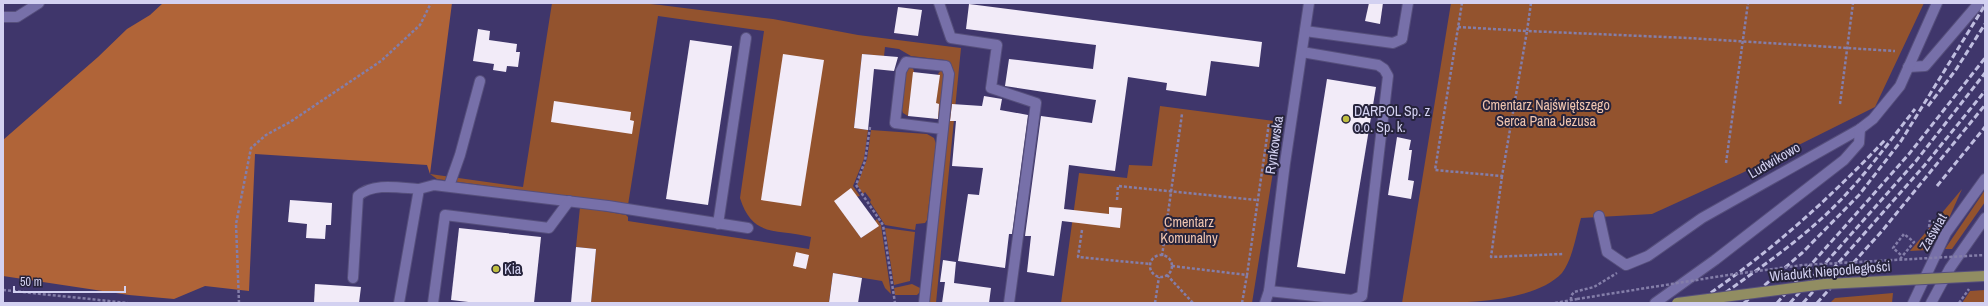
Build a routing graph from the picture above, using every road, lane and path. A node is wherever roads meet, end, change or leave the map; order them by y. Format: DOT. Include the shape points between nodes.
graph roads {
  1 [pos="39,3"];
  2 [pos="430,3"];
  3 [pos="939,3"];
  4 [pos="1309,3"];
  5 [pos="1408,3"];
  6 [pos="1462,3"];
  7 [pos="1531,3"];
  8 [pos="1748,3"];
  9 [pos="1853,3"];
  10 [pos="1937,3"];
  11 [pos="1979,3"];
  12 [pos="3,16"];
  13 [pos="1458,27"];
  14 [pos="1306,31"];
  15 [pos="1527,31"];
  16 [pos="746,38"];
  17 [pos="1743,42"];
  18 [pos="1847,48"];
  19 [pos="1895,51"];
  20 [pos="1302,52"];
  21 [pos="1908,68"];
  22 [pos="480,81"];
  23 [pos="1840,104"];
  24 [pos="1182,114"];
  25 [pos="1269,123"];
  26 [pos="870,127"];
  27 [pos="942,129"];
  28 [pos="1860,129"];
  29 [pos="1726,163"];
  30 [pos="1502,176"];
  31 [pos="1985,179"];
  32 [pos="450,186"];
  33 [pos="419,189"];
  34 [pos="1171,191"];
  35 [pos="1117,200"];
  36 [pos="1257,200"];
  37 [pos="569,202"];
  38 [pos="1600,216"];
  39 [pos="1985,218"];
  40 [pos="718,224"];
  41 [pos="748,228"];
  42 [pos="1082,230"];
  43 [pos="1563,254"];
  44 [pos="1902,255"];
  45 [pos="1985,255"];
  46 [pos="1162,256"];
  47 [pos="1900,259"];
  48 [pos="1150,264"];
  49 [pos="1626,265"];
  50 [pos="1172,266"];
  51 [pos="1247,274"];
  52 [pos="1167,275"];
  53 [pos="1159,276"];
  54 [pos="1985,276"];
  55 [pos="353,278"];
  56 [pos="3,290"];
  57 [pos="1269,291"];
  58 [pos="1571,300"];
  59 [pos="128,303"];
  60 [pos="239,303"];
  61 [pos="399,303"];
  62 [pos="433,303"];
  63 [pos="895,303"];
  64 [pos="924,303"];
  65 [pos="1009,303"];
  66 [pos="1155,303"];
  67 [pos="1193,303"];
  68 [pos="1242,303"];
  69 [pos="1266,303"];
  70 [pos="1271,303"];
  71 [pos="1555,303"];
  72 [pos="1655,303"];
  73 [pos="1678,303"];
  74 [pos="1913,303"];
  75 [pos="1931,303"];
  1 -- 12 [label="street" via="17,17"];
  2 -- 60 [label="path" via="420,25 381,61 290,122 266,135 251,148 236,224"];
  3 -- 65 [label="street" via="951,38 997,45 992,88 1036,103"];
  4 -- 14 [label="street, Rynkowska"];
  5 -- 14 [label="street" via="1402,39 1393,42"];
  6 -- 13 [label="path"];
  7 -- 15 [label="path"];
  8 -- 17 [label="path"];
  9 -- 18 [label="path"];
  10 -- 21 [label="street, Ludwikowo"];
  11 -- 21 [label="street" via="1925,66"];
  13 -- 15 [label="path"];
  13 -- 30 [label="path" via="1435,170"];
  14 -- 20 [label="street, Rynkowska"];
  15 -- 17 [label="path"];
  15 -- 30 [label="path"];
  16 -- 40 [label="street"];
  17 -- 18 [label="path"];
  17 -- 29 [label="path"];
  18 -- 19 [label="path"];
  18 -- 23 [label="path"];
  20 -- 57 [label="street, Rynkowska"];
  20 -- 57 [label="street" via="1378,65 1388,76 1362,296 1352,300"];
  21 -- 28 [label="street, Ludwikowo" via="1892,97 1873,119"];
  22 -- 32 [label="street"];
  24 -- 34 [label="path"];
  25 -- 36 [label="path"];
  26 -- 63 [label="path" via="865,162 856,185 883,225"];
  27 -- 27 [label="street" via="895,123 901,71 906,62 946,66 949,70"];
  27 -- 64 [label="street"];
  28 -- 49 [label="street, Ludwikowo" via="1702,218 1648,256"];
  28 -- 72 [label="street" via="1859,143 1844,160"];
  30 -- 43 [label="path" via="1491,257"];
  31 -- 74 [label="street, Zaświat" via="1943,238"];
  32 -- 33 [label="street" via="434,185"];
  32 -- 37 [label="street"];
  33 -- 55 [label="street" via="380,187 363,191 358,196"];
  33 -- 61 [label="street"];
  34 -- 35 [label="path" via="1118,186"];
  34 -- 36 [label="path"];
  34 -- 46 [label="path"];
  36 -- 51 [label="path"];
  37 -- 40 [label="street"];
  37 -- 62 [label="street" via="550,228 445,215"];
  38 -- 49 [label="street" via="1607,252"];
  39 -- 75 [label="street" via="1950,268"];
  40 -- 41 [label="street"];
  42 -- 48 [label="path" via="1078,256"];
  44 -- 47 [label="path" via="1894,248 1904,234 1914,242"];
  45 -- 47 [label="path, bridge"];
  46 -- 48 [label="path" via="1157,256"];
  46 -- 50 [label="path" via="1167,257"];
  47 -- 58 [label="path, bridge" via="1803,265 1728,274"];
  48 -- 53 [label="path" via="1153,273"];
  49 -- 58 [label="path" via="1594,287 1574,292 1570,296"];
  50 -- 51 [label="path"];
  50 -- 52 [label="path"];
  51 -- 68 [label="path"];
  52 -- 53 [label="path"];
  52 -- 67 [label="path"];
  53 -- 66 [label="path"];
  54 -- 73 [label="main road, Wiadukt Niepodległości, bridge" via="1825,284"];
  56 -- 59 [label="path"];
  57 -- 69 [label="street, Rynkowska"];
  57 -- 70 [label="street, Rynkowska"];
  58 -- 71 [label="path"];
}
